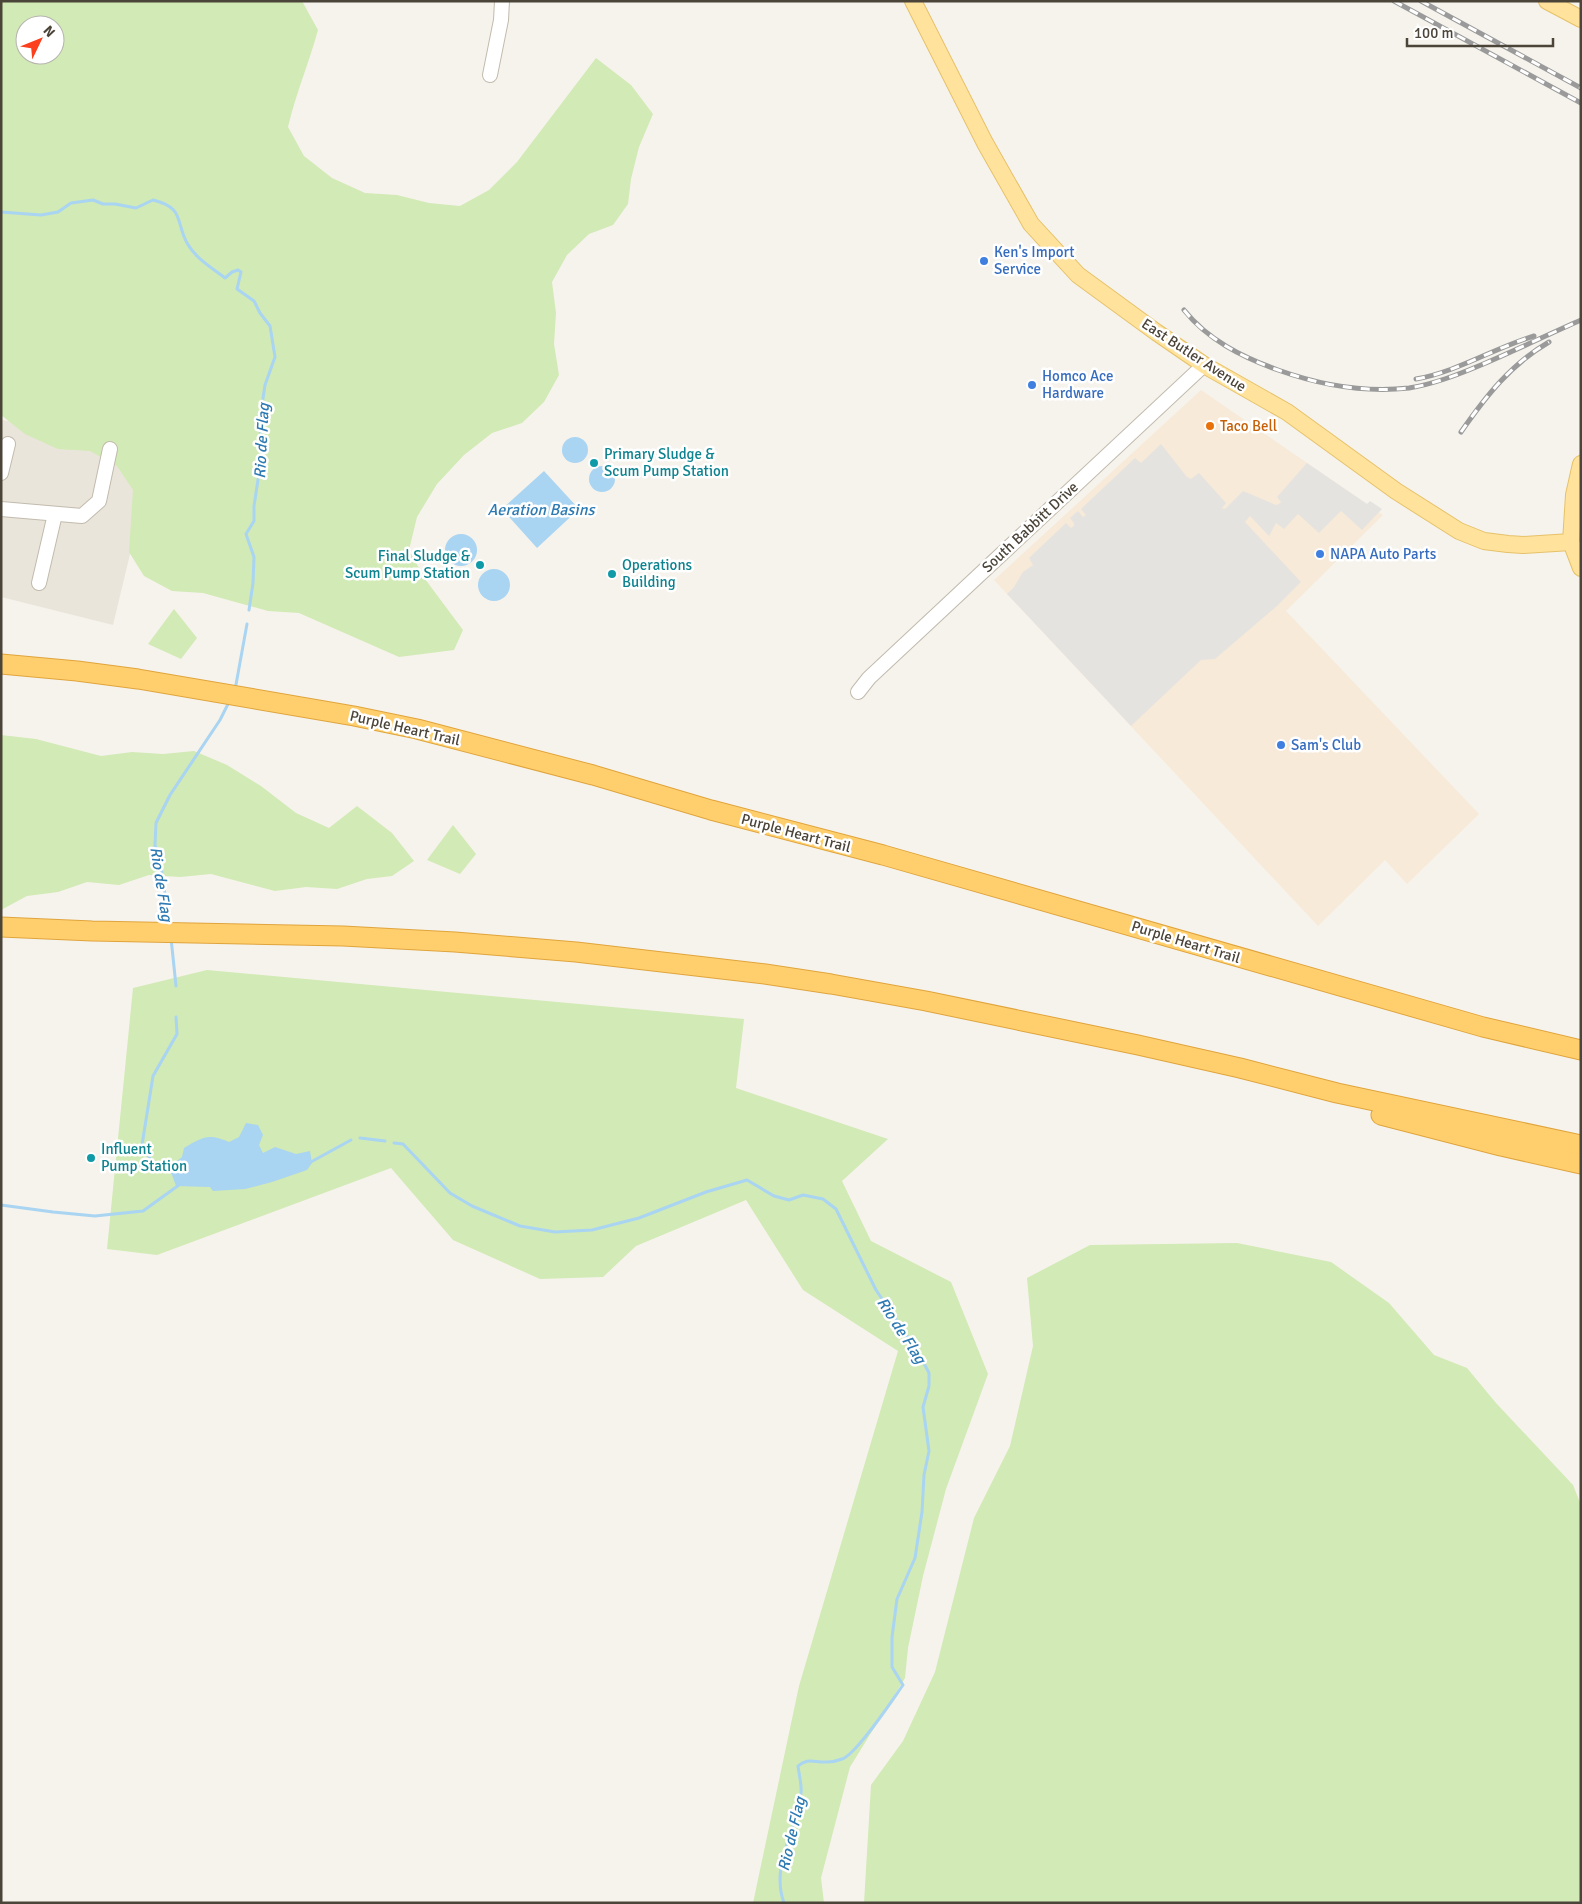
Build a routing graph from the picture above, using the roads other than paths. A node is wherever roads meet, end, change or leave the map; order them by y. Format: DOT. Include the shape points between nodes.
graph roads {
  1 [pos="502,1"];
  2 [pos="913,1"];
  3 [pos="1547,1"];
  4 [pos="1581,19"];
  5 [pos="490,75"];
  6 [pos="1204,364"];
  7 [pos="8,444"];
  8 [pos="110,449"];
  9 [pos="1581,464"];
  10 [pos="1,473"];
  11 [pos="1,509"];
  12 [pos="55,514"];
  13 [pos="1576,541"];
  14 [pos="1581,568"];
  15 [pos="39,583"];
  16 [pos="1,664"];
  17 [pos="858,692"];
  18 [pos="1,927"];
  19 [pos="1240,959"];
  20 [pos="1581,1038"];
  21 [pos="1581,1050"];
  22 [pos="1337,1093"];
  23 [pos="1581,1145"];
  24 [pos="1581,1164"];
  1 -- 5 [label="street"];
  2 -- 6 [label="main road, East Butler Avenue" via="985,143 1031,224 1078,275"];
  3 -- 4 [label="main road"];
  6 -- 13 [label="main road, East Butler Avenue" via="1287,412 1396,491 1459,531 1484,541 1508,544"];
  6 -- 17 [label="street, South Babbitt Drive" via="868,678"];
  7 -- 10 [label="street"];
  8 -- 12 [label="street" via="99,501 82,516"];
  9 -- 13 [label="main road" via="1574,495"];
  11 -- 12 [label="street"];
  12 -- 15 [label="street"];
  13 -- 14 [label="main road"];
  16 -- 19 [label="highway, Purple Heart Trail" via="138,679 417,729 883,855"];
  18 -- 22 [label="highway" via="260,933 455,942 576,952 831,984 926,1001 1138,1044"];
  19 -- 20 [label="highway" via="1268,960 1410,998"];
  19 -- 21 [label="highway, Purple Heart Trail" via="1483,1027"];
  22 -- 23 [label="highway"];
  22 -- 24 [label="highway" via="1371,1112"];
}
